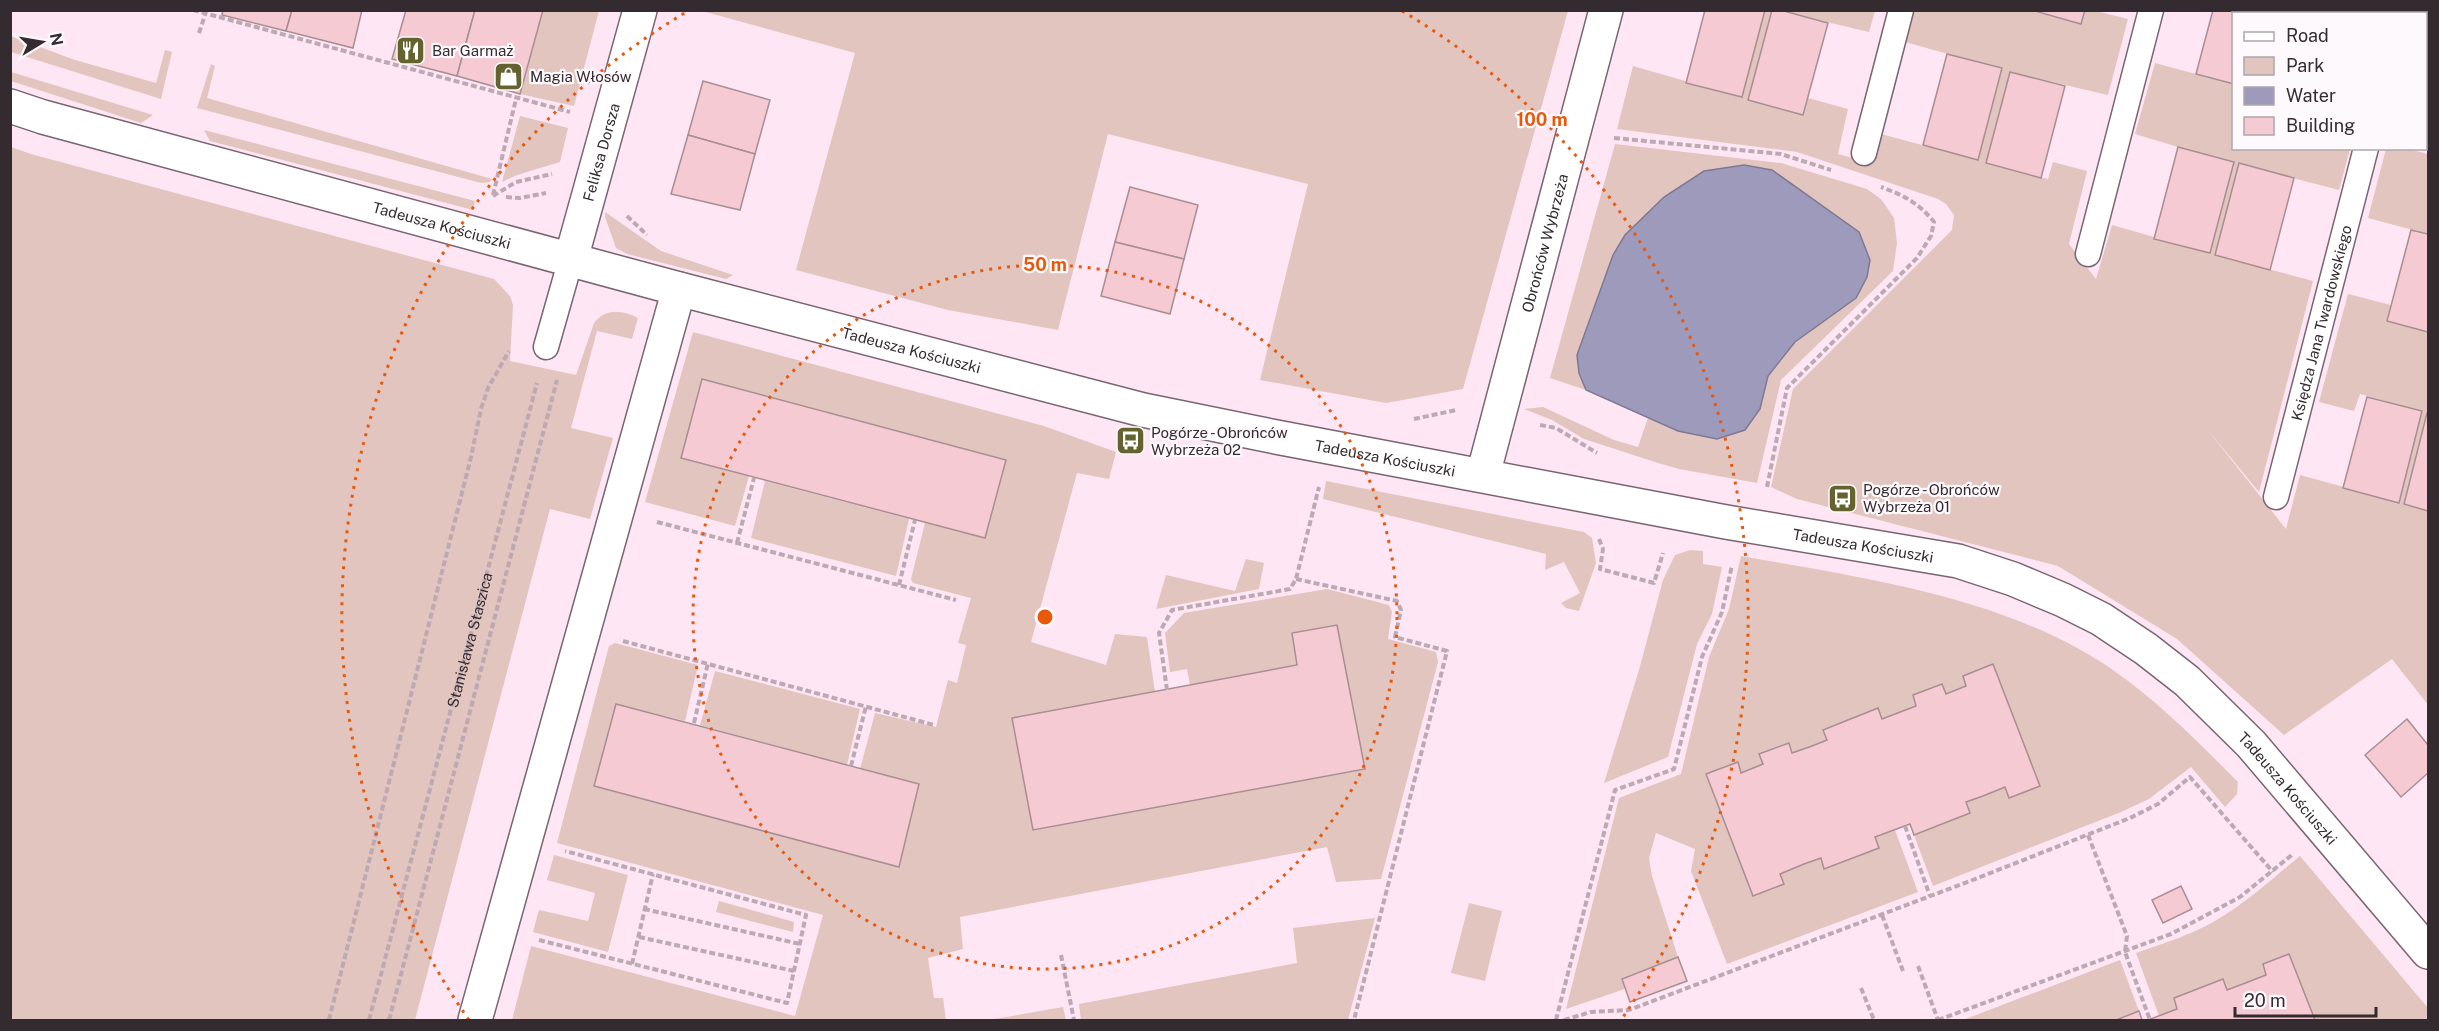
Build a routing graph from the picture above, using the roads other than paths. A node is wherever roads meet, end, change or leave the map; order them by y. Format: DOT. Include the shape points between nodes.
graph roads {
  1 [pos="640,10"];
  2 [pos="1606,10"];
  3 [pos="1901,10"];
  4 [pos="2151,10"];
  5 [pos="10,106"];
  6 [pos="2365,150"];
  7 [pos="1864,153"];
  8 [pos="2088,254"];
  9 [pos="571,259"];
  10 [pos="679,289"];
  11 [pos="546,347"];
  12 [pos="1483,475"];
  13 [pos="2276,497"];
  14 [pos="2428,952"];
  15 [pos="476,1020"];
  1 -- 9 [label="street, Feliksa Dorsza"];
  2 -- 12 [label="street, Obrońców Wybrzeża"];
  3 -- 7 [label="lane"];
  4 -- 8 [label="lane"];
  5 -- 9 [label="street, Tadeusza Kościuszki"];
  6 -- 13 [label="lane, Księdza Jana Twardowskiego"];
  9 -- 10 [label="street, Tadeusza Kościuszki"];
  9 -- 11 [label="lane"];
  10 -- 12 [label="street, Tadeusza Kościuszki" via="1143,410"];
  10 -- 15 [label="street"];
  12 -- 14 [label="street, Tadeusza Kościuszki" via="1958,561 2013,579 2101,619 2187,681 2226,717"];
}
